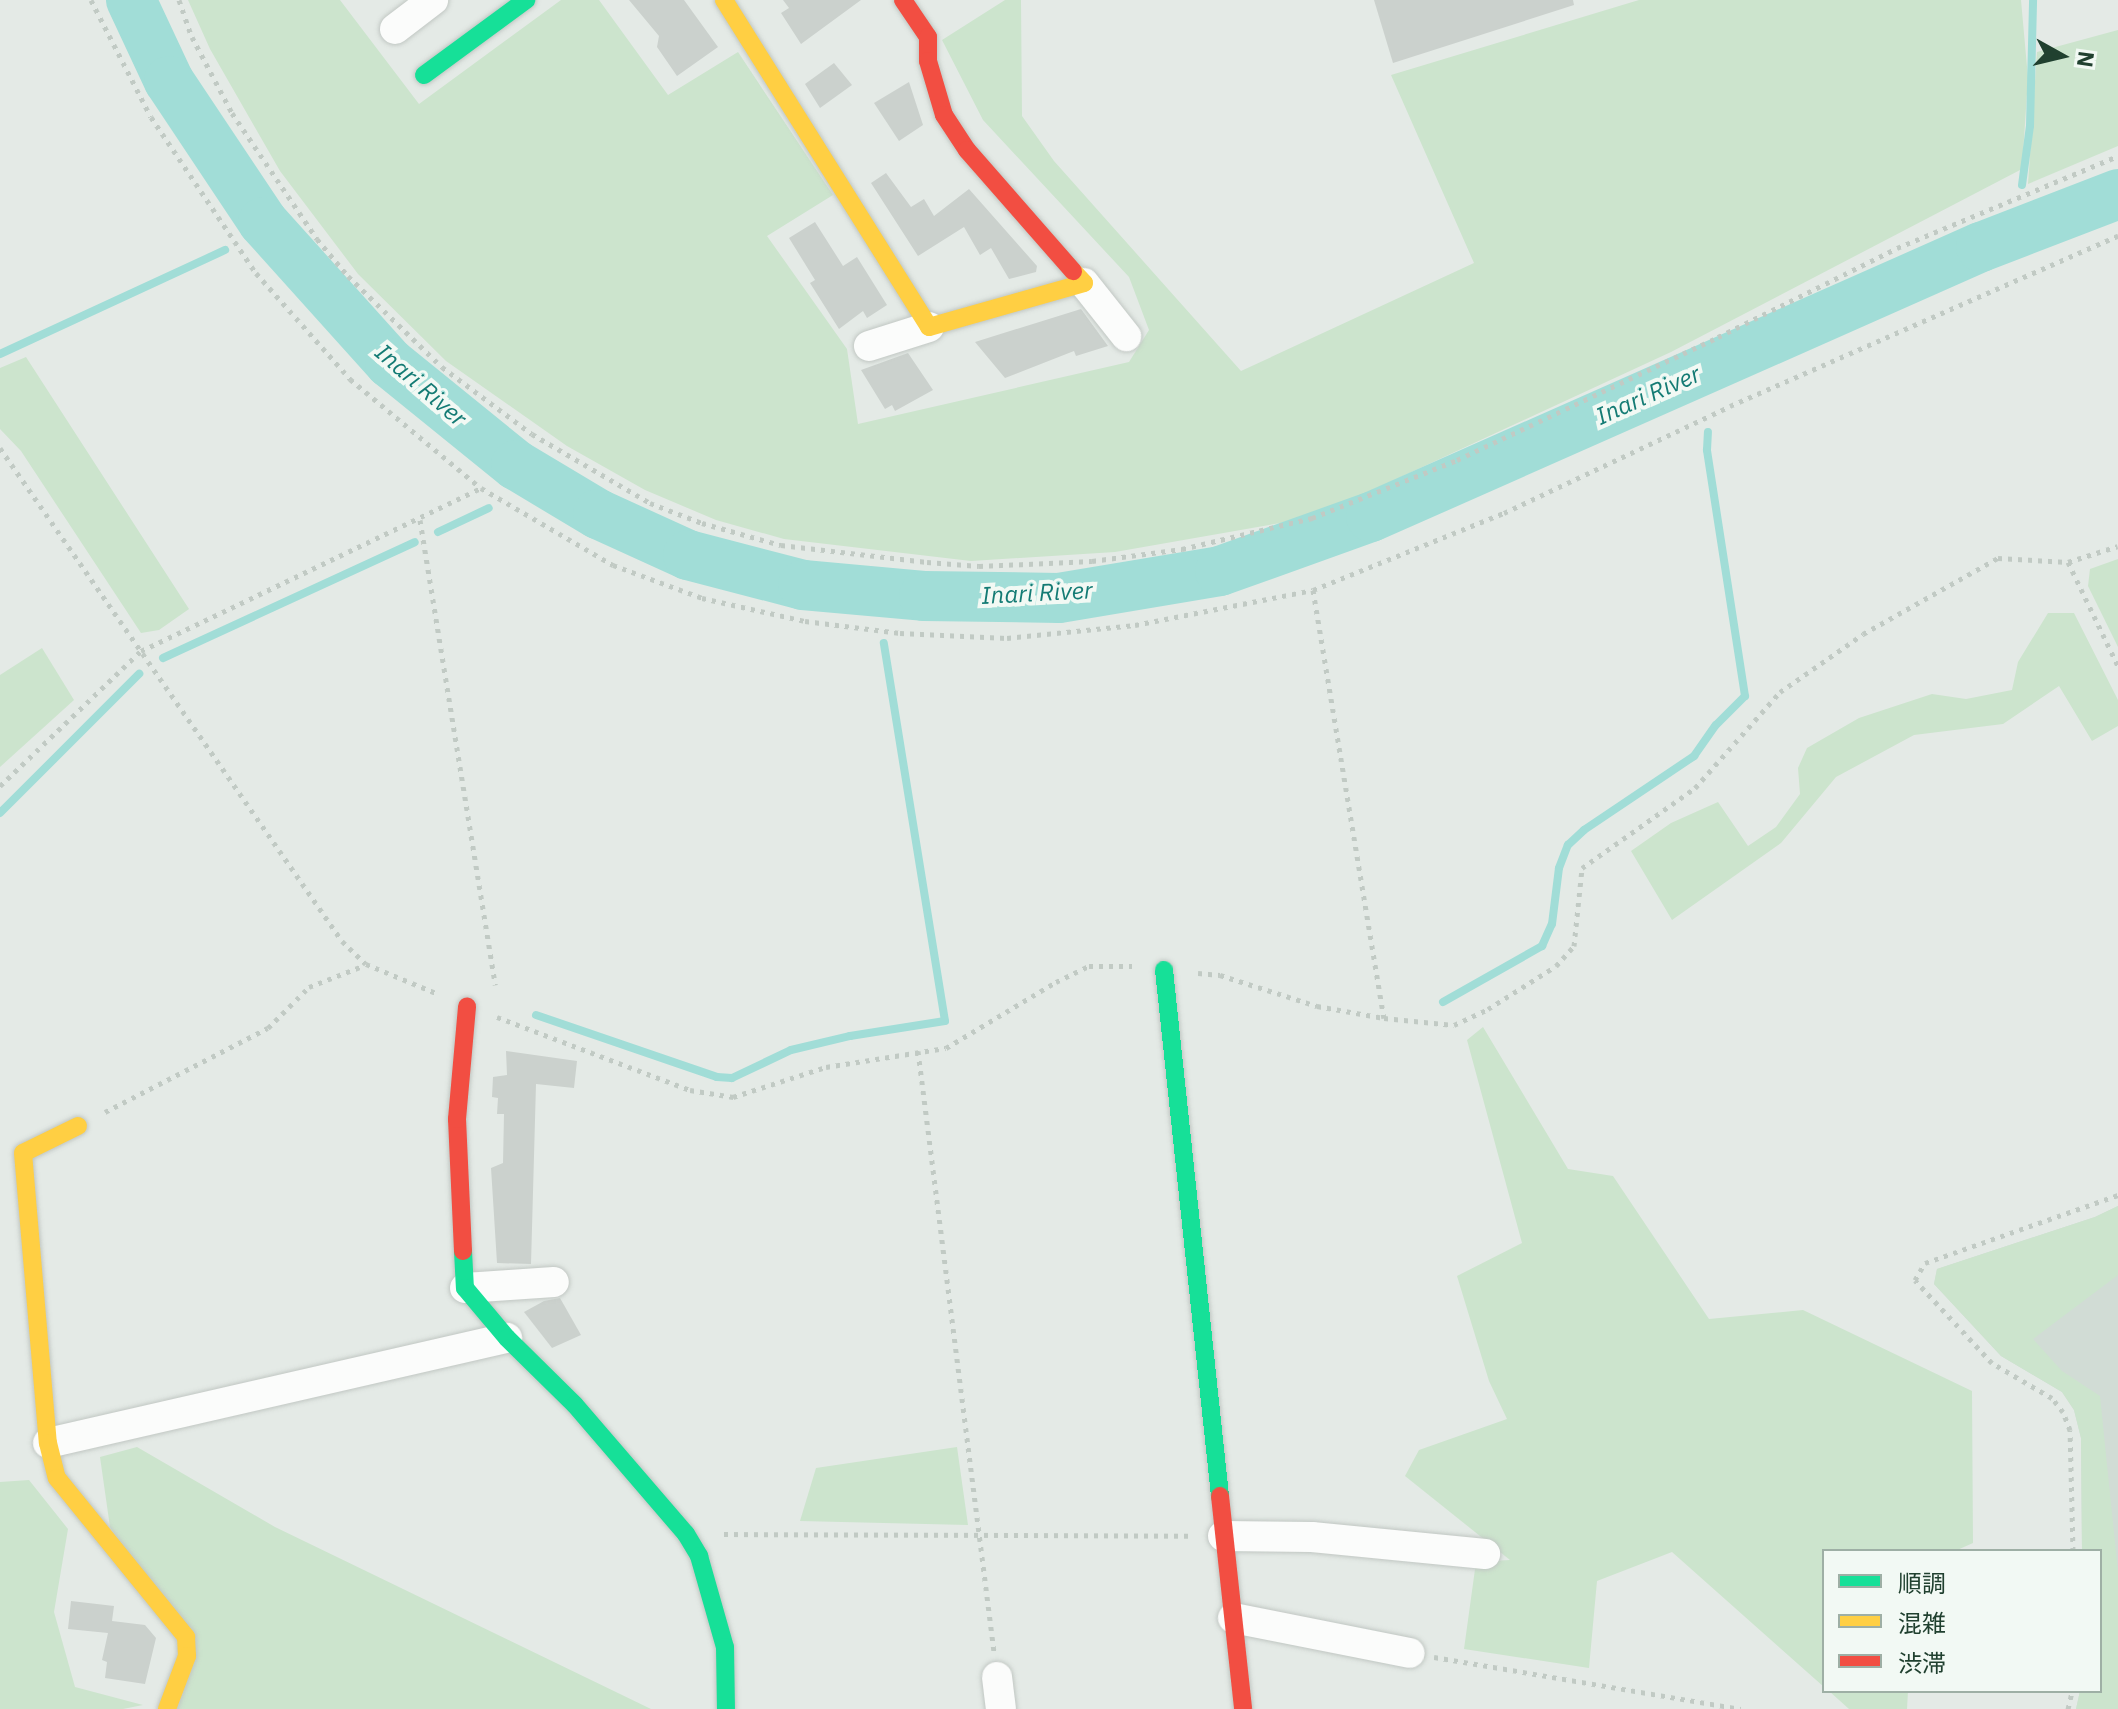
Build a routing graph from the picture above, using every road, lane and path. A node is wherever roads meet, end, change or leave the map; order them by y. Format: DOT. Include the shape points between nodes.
graph roads {
  1 [pos="91,0"];
  2 [pos="179,0"];
  3 [pos="433,0"];
  4 [pos="526,0"];
  5 [pos="724,0"];
  6 [pos="903,0"];
  7 [pos="395,29"];
  8 [pos="424,75"];
  9 [pos="2118,156"];
  10 [pos="2118,236"];
  11 [pos="1084,283"];
  12 [pos="929,327"];
  13 [pos="1126,336"];
  14 [pos="869,346"];
  15 [pos="0,448"];
  16 [pos="481,488"];
  17 [pos="420,520"];
  18 [pos="2118,546"];
  19 [pos="2068,562"];
  20 [pos="1313,590"];
  21 [pos="141,651"];
  22 [pos="2118,666"];
  23 [pos="0,786"];
  24 [pos="366,964"];
  25 [pos="1164,970"];
  26 [pos="496,987"];
  27 [pos="498,1003"];
  28 [pos="467,1006"];
  29 [pos="1384,1018"];
  30 [pos="501,1019"];
  31 [pos="918,1051"];
  32 [pos="78,1126"];
  33 [pos="2118,1195"];
  34 [pos="554,1282"];
  35 [pos="465,1288"];
  36 [pos="507,1338"];
  37 [pos="48,1443"];
  38 [pos="686,1534"];
  39 [pos="979,1534"];
  40 [pos="1223,1536"];
  41 [pos="2073,1549"];
  42 [pos="1485,1554"];
  43 [pos="1233,1618"];
  44 [pos="1410,1653"];
  45 [pos="997,1677"];
  46 [pos="167,1709"];
  47 [pos="726,1709"];
  48 [pos="1001,1709"];
  49 [pos="1243,1709"];
  50 [pos="1741,1709"];
  1 -- 16 [label="path" via="151,117 256,273 350,379"];
  2 -- 9 [label="path" via="232,113 317,239 442,367 532,434 650,503 781,545 927,562 979,566 1092,561 1182,549 1312,518 1457,460 1897,248"];
  3 -- 7 [label="street"];
  4 -- 8 [label="street"];
  5 -- 12 [label="street"];
  6 -- 11 [label="street" via="928,37 928,61 944,115 967,150"];
  10 -- 20 [label="path" via="1730,406 1504,513"];
  11 -- 12 [label="street"];
  11 -- 13 [label="street"];
  12 -- 14 [label="street"];
  15 -- 21 [label="path"];
  16 -- 17 [label="path"];
  16 -- 20 [label="path" via="613,565 702,598 805,621 900,633 1007,638 1135,625"];
  17 -- 21 [label="path"];
  17 -- 26 [label="path"];
  18 -- 19 [label="path"];
  19 -- 22 [label="path"];
  19 -- 29 [label="path" via="1998,558 1863,634 1780,692 1695,788 1582,868 1574,946 1556,966 1454,1025"];
  20 -- 29 [label="path"];
  21 -- 23 [label="path"];
  21 -- 24 [label="path" via="342,941"];
  24 -- 28 [label="path"];
  24 -- 32 [label="path" via="309,987 268,1028"];
  25 -- 29 [label="path" via="1220,975 1317,1006"];
  25 -- 31 [label="path" via="1089,966 946,1048"];
  25 -- 40 [label="street"];
  27 -- 30 [label="path"];
  28 -- 30 [label="path"];
  28 -- 35 [label="street" via="457,1119"];
  30 -- 31 [label="path" via="708,1096 733,1097 826,1067"];
  31 -- 39 [label="path"];
  32 -- 37 [label="street" via="23,1153"];
  33 -- 41 [label="path" via="1925,1263 1915,1280 1992,1363 2052,1398 2063,1412 2070,1430"];
  34 -- 35 [label="street"];
  35 -- 36 [label="street"];
  36 -- 37 [label="street"];
  36 -- 38 [label="street" via="575,1405"];
  37 -- 46 [label="street" via="57,1478 186,1637 187,1656"];
  38 -- 39 [label="path"];
  38 -- 47 [label="street" via="699,1556 725,1647"];
  39 -- 40 [label="path"];
  39 -- 45 [label="path"];
  40 -- 42 [label="street" via="1312,1537"];
  40 -- 43 [label="street"];
  43 -- 44 [label="street"];
  43 -- 49 [label="street"];
  44 -- 50 [label="path"];
  45 -- 48 [label="street"];
}
